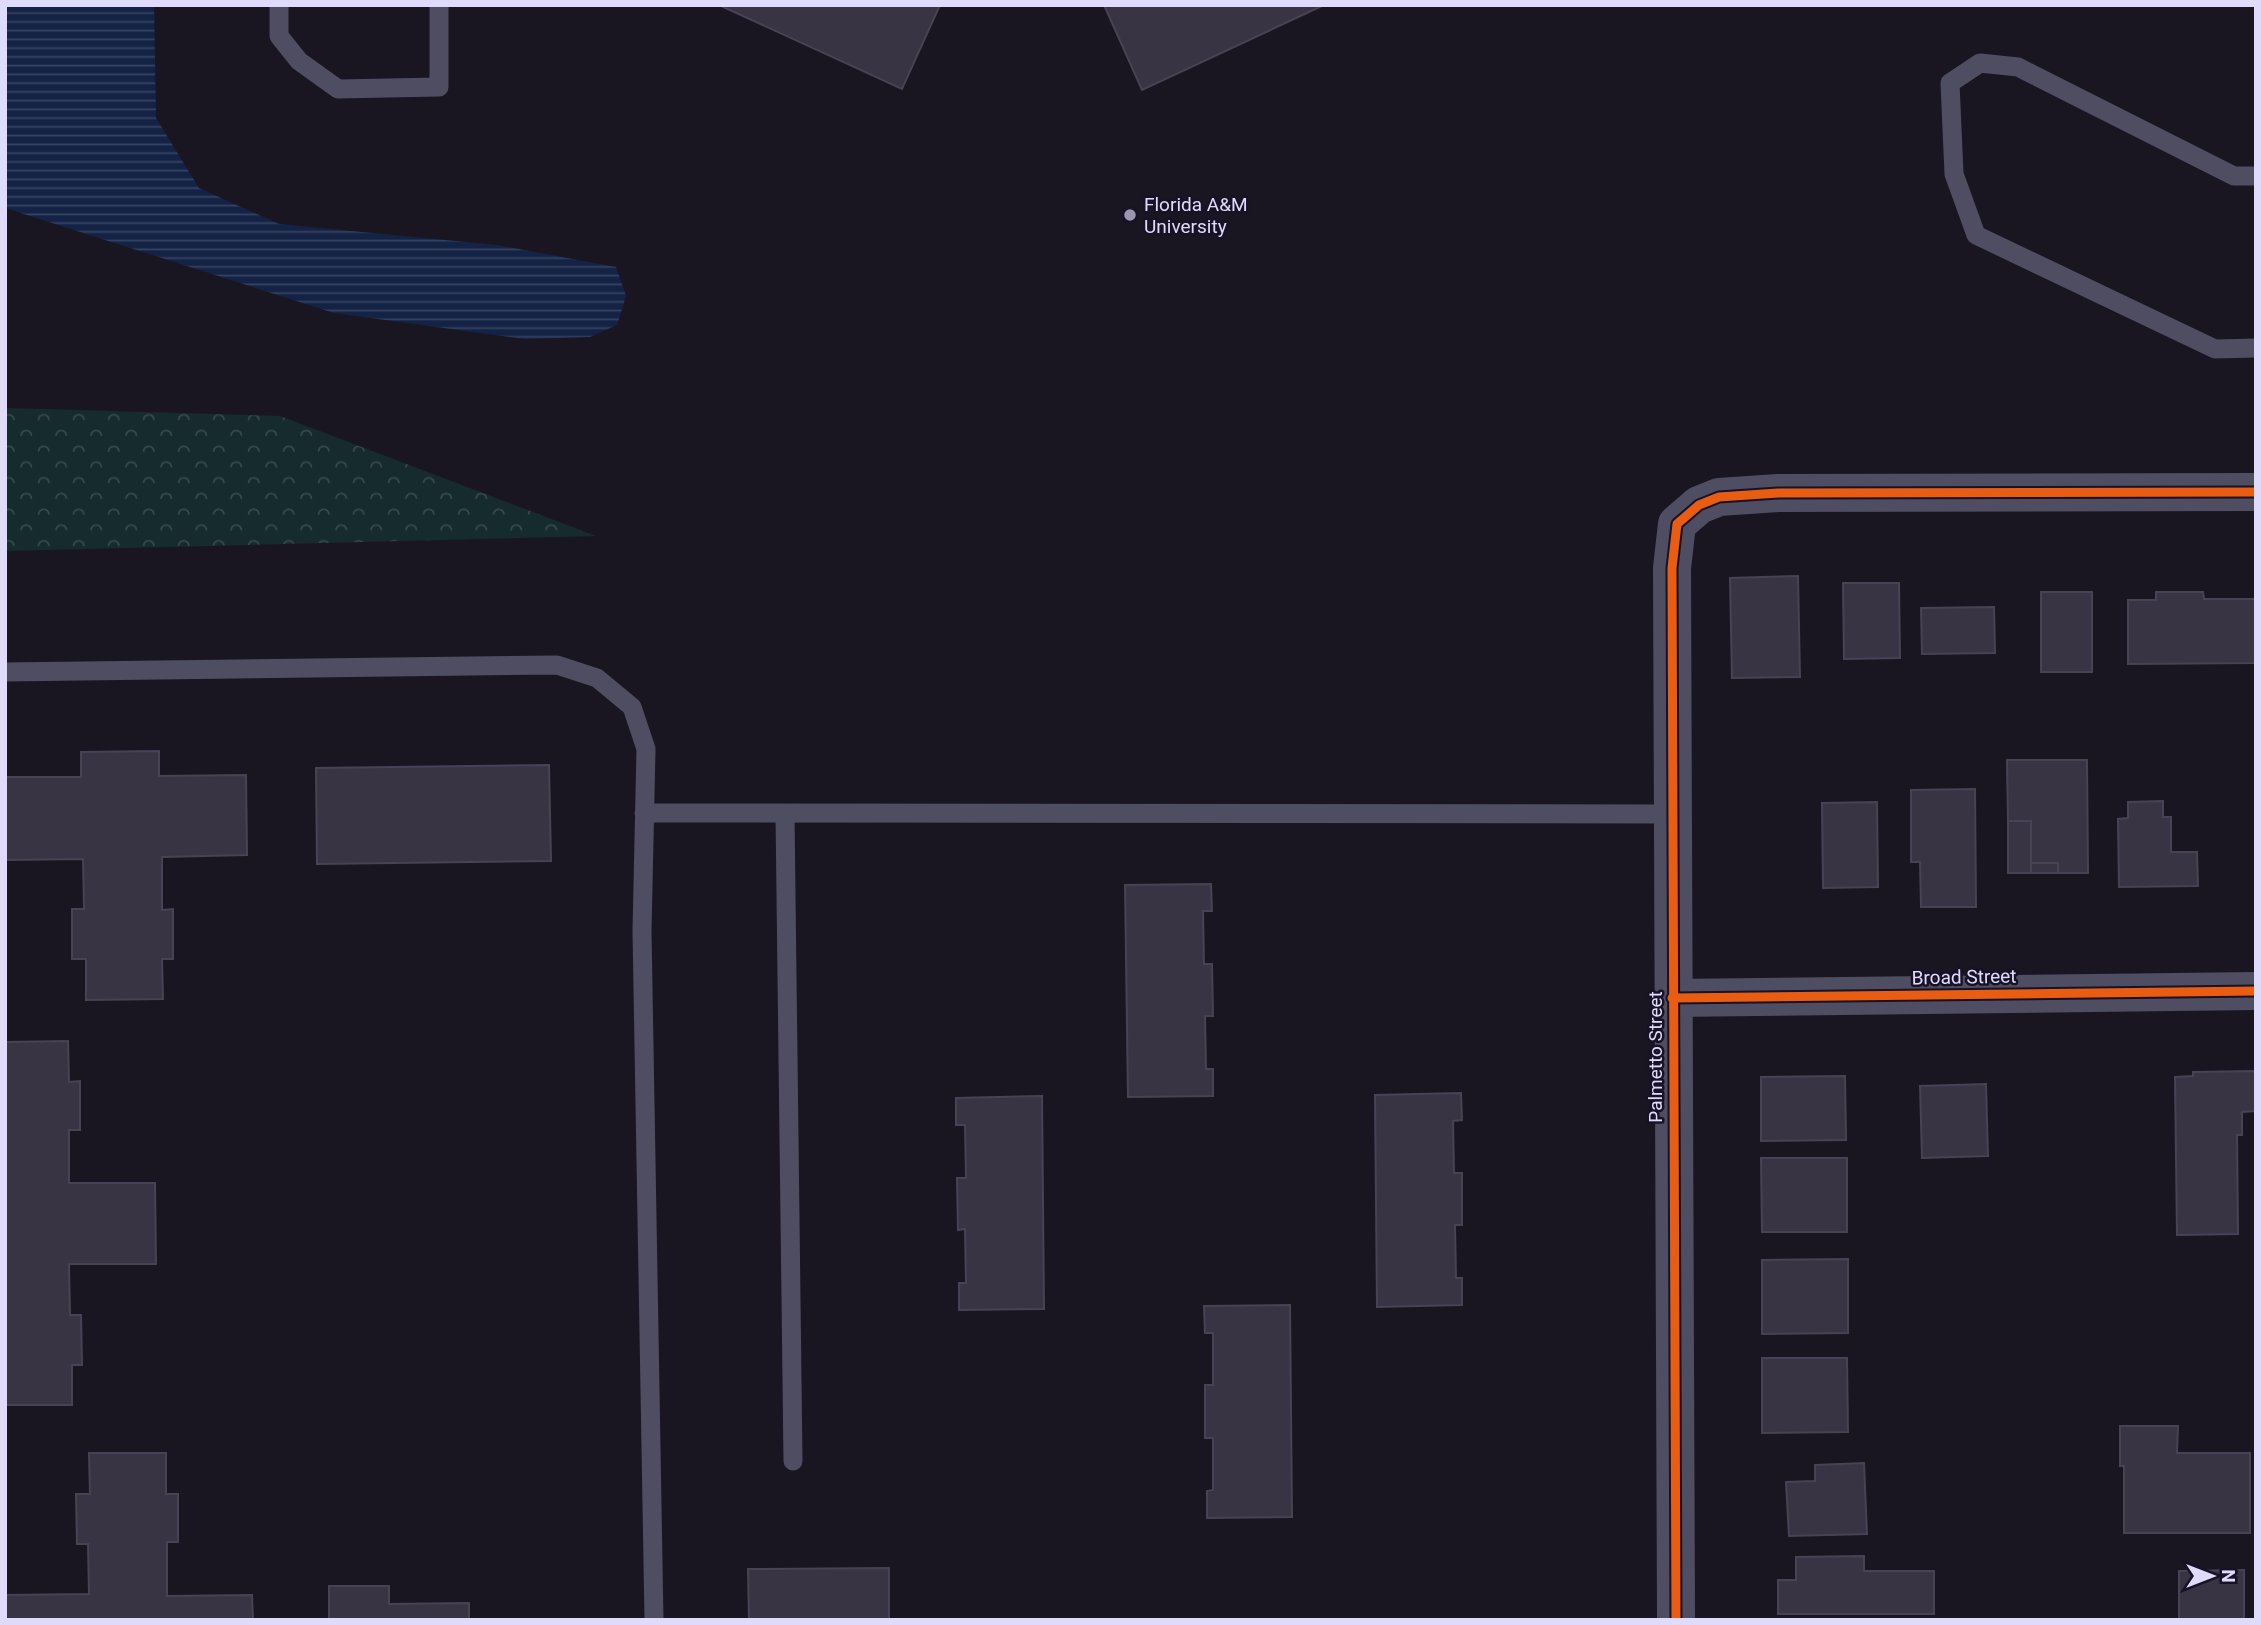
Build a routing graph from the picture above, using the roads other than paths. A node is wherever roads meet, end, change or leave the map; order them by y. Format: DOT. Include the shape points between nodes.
graph roads {
  1 [pos="279,5"];
  2 [pos="439,5"];
  3 [pos="2256,176"];
  4 [pos="2256,348"];
  5 [pos="2256,492"];
  6 [pos="5,672"];
  7 [pos="644,813"];
  8 [pos="785,814"];
  9 [pos="1672,814"];
  10 [pos="2256,991"];
  11 [pos="1672,998"];
  12 [pos="793,1461"];
  13 [pos="654,1620"];
  14 [pos="1676,1620"];
  1 -- 2 [label="lane" via="279,36 299,61 338,89 439,87"];
  3 -- 4 [label="lane" via="2234,176 2018,67 1980,63 1951,83 1954,174 1976,235 2215,349"];
  5 -- 9 [label="street, Palmetto Street" via="1778,493 1719,496 1699,505 1677,524 1672,568"];
  6 -- 7 [label="lane" via="557,665 597,678 632,707 646,749"];
  7 -- 8 [label="lane"];
  7 -- 13 [label="lane"];
  8 -- 9 [label="lane"];
  8 -- 12 [label="lane"];
  9 -- 11 [label="street, Palmetto Street"];
  10 -- 11 [label="street, Broad Street"];
  11 -- 14 [label="street, Palmetto Street"];
}
